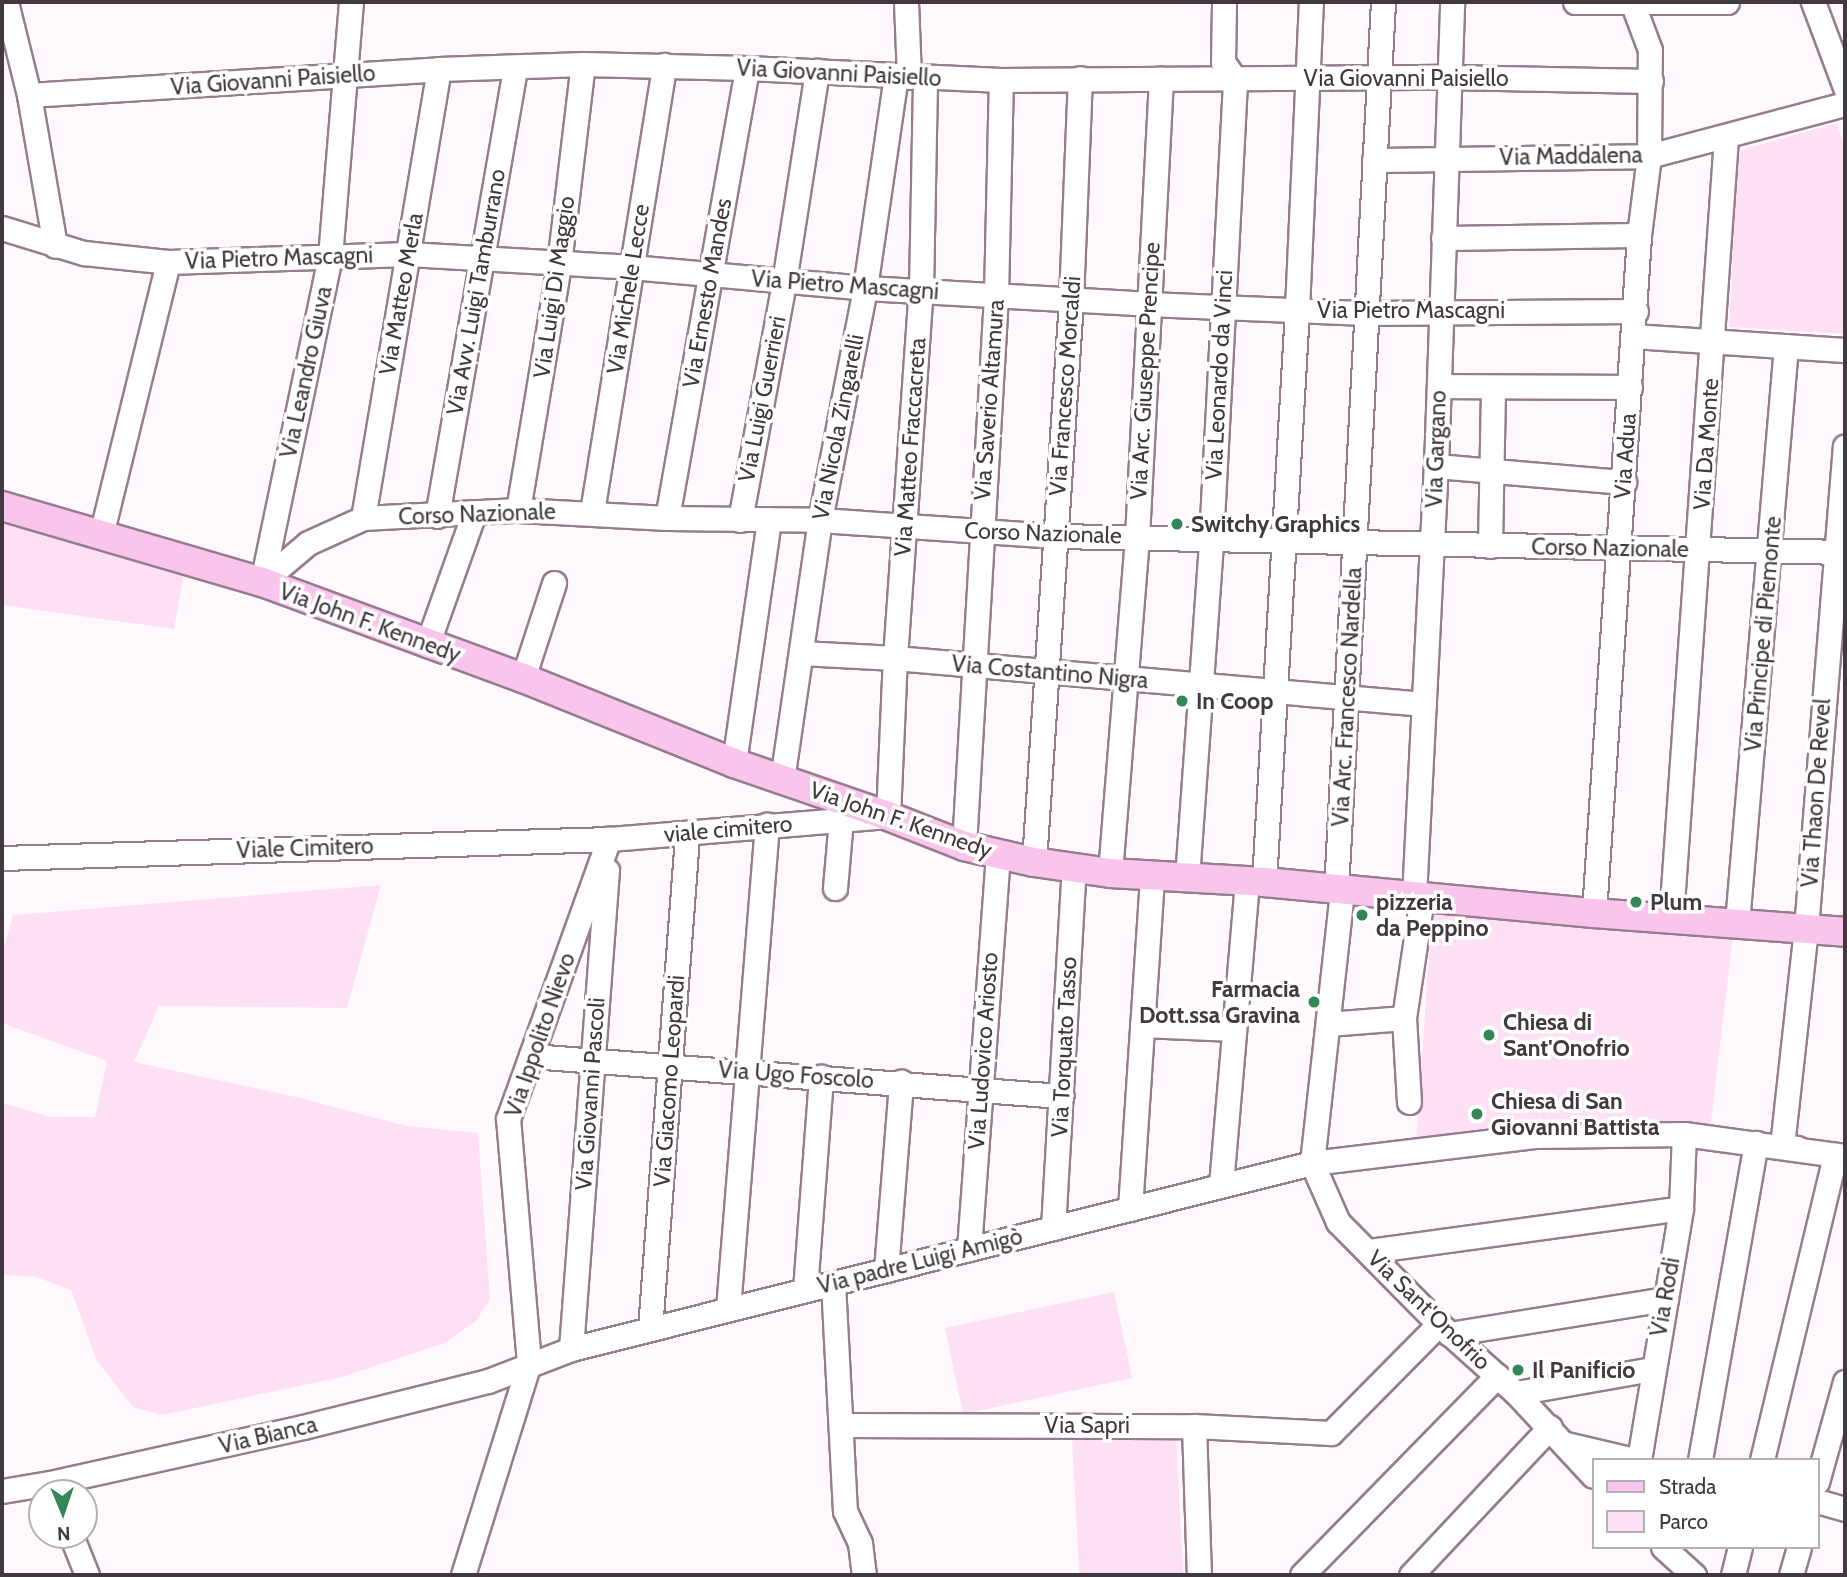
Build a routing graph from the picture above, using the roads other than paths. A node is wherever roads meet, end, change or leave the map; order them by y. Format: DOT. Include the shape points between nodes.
graph roads {
  1 [pos="6,2"];
  2 [pos="351,2"];
  3 [pos="906,2"];
  4 [pos="1224,2"];
  5 [pos="1311,2"];
  6 [pos="1383,2"];
  7 [pos="1452,2"];
  8 [pos="1575,2"];
  9 [pos="1727,2"];
  10 [pos="1813,2"];
  11 [pos="1633,3"];
  12 [pos="583,64"];
  13 [pos="664,65"];
  14 [pos="515,67"];
  15 [pos="747,68"];
  16 [pos="439,69"];
  17 [pos="817,71"];
  18 [pos="910,76"];
  19 [pos="345,77"];
  20 [pos="1449,77"];
  21 [pos="1080,78"];
  22 [pos="1308,78"];
  23 [pos="1380,78"];
  24 [pos="1161,79"];
  25 [pos="1235,79"];
  26 [pos="1000,80"];
  27 [pos="1651,81"];
  28 [pos="29,95"];
  29 [pos="1844,102"];
  30 [pos="1726,137"];
  31 [pos="1649,156"];
  32 [pos="1446,158"];
  33 [pos="1374,160"];
  34 [pos="2,228"];
  35 [pos="1639,235"];
  36 [pos="1443,238"];
  37 [pos="55,246"];
  38 [pos="408,254"];
  39 [pos="330,257"];
  40 [pos="484,258"];
  41 [pos="168,262"];
  42 [pos="559,264"];
  43 [pos="631,267"];
  44 [pos="710,274"];
  45 [pos="784,282"];
  46 [pos="855,287"];
  47 [pos="921,290"];
  48 [pos="996,296"];
  49 [pos="1071,300"];
  50 [pos="1148,304"];
  51 [pos="1223,308"];
  52 [pos="1297,309"];
  53 [pos="1636,311"];
  54 [pos="1442,312"];
  55 [pos="1366,313"];
  56 [pos="1633,336"];
  57 [pos="1712,340"];
  58 [pos="1786,346"];
  59 [pos="1845,350"];
  60 [pos="1439,386"];
  61 [pos="1630,387"];
  62 [pos="1493,388"];
  63 [pos="1845,447"];
  64 [pos="1436,466"];
  65 [pos="1492,471"];
  66 [pos="1624,482"];
  67 [pos="2,506"];
  68 [pos="518,510"];
  69 [pos="593,512"];
  70 [pos="474,513"];
  71 [pos="436,516"];
  72 [pos="363,518"];
  73 [pos="667,518"];
  74 [pos="740,520"];
  75 [pos="769,520"];
  76 [pos="820,520"];
  77 [pos="904,527"];
  78 [pos="981,531"];
  79 [pos="101,535"];
  80 [pos="1056,536"];
  81 [pos="1137,537"];
  82 [pos="1211,540"];
  83 [pos="1357,541"];
  84 [pos="1284,542"];
  85 [pos="1432,545"];
  86 [pos="1490,545"];
  87 [pos="1618,547"];
  88 [pos="1699,550"];
  89 [pos="1770,552"];
  90 [pos="1840,552"];
  91 [pos="262,583"];
  92 [pos="554,583"];
  93 [pos="427,645"];
  94 [pos="802,653"];
  95 [pos="895,658"];
  96 [pos="972,666"];
  97 [pos="1048,673"];
  98 [pos="523,678"];
  99 [pos="1123,680"];
  100 [pos="1201,685"];
  101 [pos="1277,691"];
  102 [pos="1345,699"];
  103 [pos="1424,704"];
  104 [pos="734,763"];
  105 [pos="782,780"];
  106 [pos="888,816"];
  107 [pos="841,820"];
  108 [pos="767,825"];
  109 [pos="687,833"];
  110 [pos="609,839"];
  111 [pos="964,846"];
  112 [pos="998,854"];
  113 [pos="2,858"];
  114 [pos="1034,862"];
  115 [pos="1074,867"];
  116 [pos="1110,873"];
  117 [pos="1152,876"];
  118 [pos="1187,878"];
  119 [pos="1255,882"];
  120 [pos="835,888"];
  121 [pos="1339,890"];
  122 [pos="1418,897"];
  123 [pos="1594,913"];
  124 [pos="1671,918"];
  125 [pos="1737,923"];
  126 [pos="1806,929"];
  127 [pos="1845,932"];
  128 [pos="1404,1018"];
  129 [pos="1328,1024"];
  130 [pos="1142,1025"];
  131 [pos="1234,1029"];
  132 [pos="531,1056"];
  133 [pos="593,1060"];
  134 [pos="670,1066"];
  135 [pos="749,1071"];
  136 [pos="821,1077"];
  137 [pos="901,1082"];
  138 [pos="981,1090"];
  139 [pos="1061,1096"];
  140 [pos="1409,1102"];
  141 [pos="1684,1134"];
  142 [pos="1756,1143"];
  143 [pos="1782,1146"];
  144 [pos="1842,1155"];
  145 [pos="1312,1163"];
  146 [pos="1221,1185"];
  147 [pos="1681,1208"];
  148 [pos="1129,1209"];
  149 [pos="1053,1228"];
  150 [pos="969,1249"];
  151 [pos="1368,1251"];
  152 [pos="886,1270"];
  153 [pos="833,1283"];
  154 [pos="805,1290"];
  155 [pos="1666,1299"];
  156 [pos="728,1309"];
  157 [pos="650,1329"];
  158 [pos="1444,1329"];
  159 [pos="571,1349"];
  160 [pos="529,1363"];
  161 [pos="1652,1369"];
  162 [pos="1497,1376"];
  163 [pos="1845,1382"];
  164 [pos="1516,1393"];
  165 [pos="842,1425"];
  166 [pos="1194,1426"];
  167 [pos="1550,1427"];
  168 [pos="1566,1444"];
  169 [pos="1628,1458"];
  170 [pos="1637,1458"];
  171 [pos="1700,1458"];
  172 [pos="1763,1458"];
  173 [pos="1591,1474"];
  174 [pos="1819,1475"];
  175 [pos="89,1479"];
  176 [pos="28,1489"];
  177 [pos="2,1490"];
  178 [pos="1819,1502"];
  179 [pos="1845,1508"];
  180 [pos="77,1549"];
  181 [pos="1740,1549"];
  182 [pos="1798,1549"];
  183 [pos="87,1575"];
  184 [pos="463,1575"];
  185 [pos="864,1575"];
  186 [pos="1199,1575"];
  187 [pos="1302,1575"];
  188 [pos="1411,1575"];
  189 [pos="1733,1575"];
  190 [pos="1791,1575"];
  1 -- 28 [label="street"];
  2 -- 19 [label="street, Via Leandro Giuva"];
  3 -- 18 [label="street"];
  4 -- 25 [label="street, Via Leonardo da Vinci" via="1223,62"];
  5 -- 22 [label="street"];
  6 -- 23 [label="street, Via Arc. Francesco Nardella"];
  7 -- 20 [label="street, Via Gargano"];
  8 -- 11 [label="street"];
  9 -- 11 [label="street"];
  10 -- 29 [label="street"];
  11 -- 27 [label="street, Via Adua" via="1650,50"];
  12 -- 13 [label="street, Via Giovanni Paisiello"];
  12 -- 14 [label="street, Via Giovanni Paisiello"];
  12 -- 42 [label="street, Via Luigi Di Maggio"];
  13 -- 15 [label="street, Via Giovanni Paisiello"];
  13 -- 43 [label="street, Via Michele Lecce"];
  14 -- 16 [label="street, Via Giovanni Paisiello"];
  14 -- 40 [label="street, Via Avv. Luigi Tamburrano"];
  15 -- 17 [label="street, Via Giovanni Paisiello"];
  15 -- 44 [label="street, Via Ernesto Mandes"];
  16 -- 19 [label="street, Via Giovanni Paisiello"];
  16 -- 38 [label="street, Via Matteo Merla"];
  17 -- 18 [label="street, Via Giovanni Paisiello"];
  17 -- 45 [label="street, Via Luigi Guerrieri"];
  18 -- 26 [label="street, Via Giovanni Paisiello"];
  18 -- 46 [label="street, Via Nicola Zingarelli"];
  18 -- 47 [label="street, Via Matteo Fraccacreta"];
  19 -- 28 [label="street, Via Giovanni Paisiello"];
  19 -- 39 [label="street, Via Leandro Giuva"];
  20 -- 23 [label="street, Via Giovanni Paisiello"];
  20 -- 27 [label="street, Via Giovanni Paisiello"];
  20 -- 32 [label="street, Via Gargano"];
  21 -- 24 [label="street, Via Giovanni Paisiello"];
  21 -- 26 [label="street, Via Giovanni Paisiello"];
  21 -- 49 [label="street, Via Francesco Morcaldi"];
  22 -- 23 [label="street, Via Giovanni Paisiello"];
  22 -- 25 [label="street, Via Giovanni Paisiello"];
  22 -- 52 [label="street"];
  23 -- 33 [label="street, Via Arc. Francesco Nardella"];
  24 -- 25 [label="street, Via Giovanni Paisiello"];
  24 -- 50 [label="street, Via Arc. Giuseppe Prencipe"];
  25 -- 51 [label="street, Via Leonardo da Vinci"];
  26 -- 48 [label="street, Via Saverio Altamura"];
  27 -- 31 [label="street, Via Adua"];
  28 -- 37 [label="street"];
  29 -- 30 [label="street, Via Maddalena"];
  30 -- 31 [label="street, Via Maddalena"];
  30 -- 57 [label="street, Via Da Monte"];
  31 -- 32 [label="street, Via Maddalena"];
  31 -- 35 [label="street, Via Adua"];
  32 -- 33 [label="street, Via Maddalena"];
  32 -- 36 [label="street, Via Gargano"];
  33 -- 55 [label="street, Via Arc. Francesco Nardella"];
  34 -- 37 [label="street, Via Pietro Mascagni"];
  35 -- 36 [label="street"];
  35 -- 53 [label="street, Via Adua"];
  36 -- 54 [label="street, Via Gargano"];
  37 -- 41 [label="street, Via Pietro Mascagni"];
  38 -- 39 [label="street, Via Pietro Mascagni"];
  38 -- 40 [label="street, Via Pietro Mascagni"];
  38 -- 72 [label="street, Via Matteo Merla"];
  39 -- 41 [label="street, Via Pietro Mascagni"];
  39 -- 91 [label="street, Via Leandro Giuva"];
  40 -- 42 [label="street, Via Pietro Mascagni"];
  40 -- 71 [label="street, Via Avv. Luigi Tamburrano"];
  41 -- 79 [label="street"];
  42 -- 43 [label="street, Via Pietro Mascagni"];
  42 -- 68 [label="street, Via Luigi Di Maggio"];
  43 -- 44 [label="street, Via Pietro Mascagni"];
  43 -- 69 [label="street, Via Michele Lecce"];
  44 -- 45 [label="street, Via Pietro Mascagni"];
  44 -- 73 [label="street, Via Ernesto Mandes"];
  45 -- 46 [label="street, Via Pietro Mascagni"];
  45 -- 74 [label="street, Via Luigi Guerrieri"];
  46 -- 47 [label="street, Via Pietro Mascagni"];
  46 -- 76 [label="street, Via Nicola Zingarelli"];
  47 -- 48 [label="street, Via Pietro Mascagni"];
  47 -- 77 [label="street, Via Matteo Fraccacreta"];
  48 -- 49 [label="street, Via Pietro Mascagni"];
  48 -- 78 [label="street, Via Saverio Altamura"];
  49 -- 50 [label="street, Via Pietro Mascagni"];
  49 -- 80 [label="street, Via Francesco Morcaldi"];
  50 -- 51 [label="street, Via Pietro Mascagni"];
  50 -- 81 [label="street, Via Arc. Giuseppe Prencipe"];
  51 -- 52 [label="street, Via Pietro Mascagni"];
  51 -- 82 [label="street, Via Leonardo da Vinci"];
  52 -- 55 [label="street, Via Pietro Mascagni"];
  52 -- 84 [label="street"];
  53 -- 54 [label="street, Via Pietro Mascagni"];
  53 -- 56 [label="street, Via Adua"];
  54 -- 55 [label="street, Via Pietro Mascagni"];
  54 -- 60 [label="street, Via Gargano"];
  55 -- 83 [label="street, Via Arc. Francesco Nardella"];
  56 -- 57 [label="street"];
  56 -- 61 [label="street, Via Adua"];
  57 -- 58 [label="street"];
  57 -- 88 [label="street, Via Da Monte"];
  58 -- 59 [label="street"];
  58 -- 89 [label="street, Via Principe di Piemonte"];
  60 -- 62 [label="street"];
  60 -- 64 [label="street, Via Gargano"];
  61 -- 62 [label="street"];
  61 -- 66 [label="street, Via Adua"];
  62 -- 65 [label="street"];
  63 -- 90 [label="street, Via Thaon De Revel"];
  64 -- 65 [label="street"];
  64 -- 85 [label="street, Via Gargano"];
  65 -- 66 [label="street"];
  65 -- 86 [label="street"];
  66 -- 87 [label="street, Via Adua"];
  67 -- 79 [label="main road, Via John F. Kennedy"];
  68 -- 69 [label="street, Corso Nazionale"];
  68 -- 70 [label="street, Corso Nazionale"];
  69 -- 73 [label="street, Corso Nazionale"];
  70 -- 71 [label="street, Corso Nazionale"];
  70 -- 93 [label="street"];
  71 -- 72 [label="street, Corso Nazionale"];
  72 -- 91 [label="street, Corso Nazionale" via="308,543"];
  73 -- 74 [label="street, Corso Nazionale"];
  74 -- 75 [label="street, Corso Nazionale"];
  75 -- 76 [label="street, Corso Nazionale"];
  75 -- 104 [label="street"];
  76 -- 77 [label="street, Corso Nazionale"];
  76 -- 94 [label="street, Via Nicola Zingarelli"];
  77 -- 78 [label="street, Corso Nazionale"];
  77 -- 95 [label="street, Via Matteo Fraccacreta"];
  78 -- 80 [label="street, Corso Nazionale"];
  78 -- 96 [label="street, Via Saverio Altamura"];
  79 -- 91 [label="main road, Via John F. Kennedy"];
  80 -- 81 [label="street, Corso Nazionale"];
  80 -- 97 [label="street, Via Francesco Morcaldi"];
  81 -- 82 [label="street, Corso Nazionale"];
  81 -- 99 [label="street, Via Arc. Giuseppe Prencipe"];
  82 -- 84 [label="street, Corso Nazionale"];
  82 -- 100 [label="street, Via Leonardo da Vinci"];
  83 -- 84 [label="street, Corso Nazionale"];
  83 -- 85 [label="street, Corso Nazionale"];
  83 -- 102 [label="street, Via Arc. Francesco Nardella"];
  84 -- 101 [label="street"];
  85 -- 86 [label="street, Corso Nazionale"];
  85 -- 103 [label="street, Via Gargano"];
  86 -- 87 [label="street, Corso Nazionale"];
  87 -- 88 [label="street, Corso Nazionale"];
  87 -- 123 [label="street, Via Adua"];
  88 -- 89 [label="street, Corso Nazionale"];
  88 -- 124 [label="street, Via Da Monte"];
  89 -- 90 [label="street, Corso Nazionale"];
  89 -- 125 [label="street, Via Principe di Piemonte"];
  90 -- 126 [label="street, Via Thaon De Revel"];
  91 -- 93 [label="main road, Via John F. Kennedy"];
  92 -- 98 [label="street"];
  93 -- 98 [label="main road, Via John F. Kennedy"];
  94 -- 95 [label="street, Via Costantino Nigra"];
  94 -- 105 [label="street, Via Nicola Zingarelli"];
  95 -- 96 [label="street, Via Costantino Nigra"];
  95 -- 106 [label="street, Via Matteo Fraccacreta"];
  96 -- 97 [label="street, Via Costantino Nigra"];
  96 -- 111 [label="street, Via Saverio Altamura"];
  97 -- 99 [label="street, Via Costantino Nigra"];
  97 -- 114 [label="street, Via Francesco Morcaldi"];
  98 -- 104 [label="main road, Via John F. Kennedy"];
  99 -- 100 [label="street, Via Costantino Nigra"];
  99 -- 116 [label="street, Via Arc. Giuseppe Prencipe"];
  100 -- 101 [label="street, Via Costantino Nigra"];
  100 -- 118 [label="street, Via Leonardo da Vinci"];
  101 -- 102 [label="street, Via Costantino Nigra"];
  101 -- 119 [label="street"];
  102 -- 103 [label="street, Via Costantino Nigra"];
  102 -- 121 [label="street, Via Arc. Francesco Nardella"];
  103 -- 122 [label="street, Via Gargano"];
  104 -- 105 [label="main road, Via John F. Kennedy"];
  105 -- 106 [label="main road, Via John F. Kennedy"];
  106 -- 107 [label="street, viale cimitero"];
  106 -- 111 [label="main road, Via John F. Kennedy"];
  107 -- 108 [label="street, viale cimitero"];
  107 -- 120 [label="street"];
  108 -- 109 [label="street, viale cimitero"];
  108 -- 135 [label="street"];
  109 -- 110 [label="street, viale cimitero"];
  109 -- 134 [label="street, Via Giacomo Leopardi"];
  110 -- 113 [label="street, Viale Cimitero"];
  110 -- 132 [label="street, Via Ippolito Nievo"];
  110 -- 133 [label="street, Via Giovanni Pascoli"];
  111 -- 112 [label="main road, Via John F. Kennedy"];
  112 -- 114 [label="main road, Via John F. Kennedy"];
  112 -- 138 [label="street, Via Ludovico Ariosto"];
  114 -- 115 [label="main road, Via John F. Kennedy"];
  115 -- 116 [label="main road, Via John F. Kennedy"];
  115 -- 139 [label="street, Via Torquato Tasso"];
  116 -- 117 [label="main road, Via John F. Kennedy"];
  117 -- 118 [label="main road, Via John F. Kennedy"];
  117 -- 130 [label="street"];
  118 -- 119 [label="main road, Via John F. Kennedy"];
  119 -- 121 [label="main road, Via John F. Kennedy"];
  119 -- 131 [label="street"];
  121 -- 122 [label="main road, Via John F. Kennedy"];
  121 -- 129 [label="street, Via Arc. Francesco Nardella"];
  122 -- 123 [label="main road, Via John F. Kennedy"];
  122 -- 128 [label="street, Via Gargano"];
  123 -- 124 [label="main road, Via John F. Kennedy"];
  124 -- 125 [label="main road, Via John F. Kennedy"];
  125 -- 126 [label="main road, Via John F. Kennedy"];
  126 -- 127 [label="main road, Via John F. Kennedy"];
  126 -- 143 [label="street, Via Thaon De Revel"];
  128 -- 129 [label="street"];
  128 -- 140 [label="street, Via Gargano"];
  129 -- 145 [label="street, Via Arc. Francesco Nardella"];
  130 -- 131 [label="street"];
  130 -- 148 [label="street"];
  131 -- 146 [label="street"];
  132 -- 133 [label="street, Via Ugo Foscolo"];
  132 -- 160 [label="street, Via Ippolito Nievo" via="508,1119"];
  133 -- 134 [label="street, Via Ugo Foscolo"];
  133 -- 159 [label="street, Via Giovanni Pascoli"];
  134 -- 135 [label="street, Via Ugo Foscolo"];
  134 -- 157 [label="street, Via Giacomo Leopardi"];
  135 -- 136 [label="street, Via Ugo Foscolo"];
  135 -- 156 [label="street"];
  136 -- 137 [label="street, Via Ugo Foscolo"];
  136 -- 154 [label="street"];
  137 -- 138 [label="street, Via Ugo Foscolo"];
  137 -- 152 [label="street"];
  138 -- 139 [label="street, Via Ugo Foscolo"];
  138 -- 150 [label="street, Via Ludovico Ariosto"];
  139 -- 149 [label="street, Via Torquato Tasso"];
  141 -- 142 [label="street, Via padre Luigi Amigò"];
  141 -- 145 [label="street, Via padre Luigi Amigò" via="1536,1136"];
  141 -- 147 [label="street, Via Rodi"];
  142 -- 143 [label="street, Via padre Luigi Amigò"];
  142 -- 171 [label="street"];
  143 -- 144 [label="street, Via padre Luigi Amigò"];
  144 -- 172 [label="street"];
  145 -- 146 [label="street, Via padre Luigi Amigò"];
  145 -- 151 [label="street, Via Sant'Onofrio" via="1338,1222"];
  146 -- 148 [label="street, Via padre Luigi Amigò"];
  147 -- 151 [label="street"];
  147 -- 155 [label="street, Via Rodi"];
  148 -- 149 [label="street, Via padre Luigi Amigò"];
  149 -- 150 [label="street, Via padre Luigi Amigò"];
  150 -- 152 [label="street, Via padre Luigi Amigò"];
  151 -- 158 [label="street, Via Sant'Onofrio"];
  152 -- 153 [label="street, Via padre Luigi Amigò"];
  153 -- 154 [label="street, Via padre Luigi Amigò"];
  153 -- 165 [label="street"];
  154 -- 156 [label="street, Via padre Luigi Amigò"];
  155 -- 158 [label="street"];
  155 -- 161 [label="street, Via Rodi"];
  156 -- 157 [label="street, Via padre Luigi Amigò"];
  157 -- 159 [label="street, Via padre Luigi Amigò"];
  158 -- 162 [label="street, Via Sant'Onofrio"];
  158 -- 166 [label="street, Via Sapri" via="1331,1433"];
  159 -- 160 [label="street, Via padre Luigi Amigò"];
  160 -- 175 [label="street, Via Bianca" via="475,1385"];
  160 -- 184 [label="street"];
  161 -- 164 [label="street"];
  161 -- 170 [label="street, Via Rodi"];
  162 -- 164 [label="street, Via Sant'Onofrio"];
  162 -- 187 [label="street"];
  163 -- 174 [label="street"];
  164 -- 167 [label="street, Via Sant'Onofrio"];
  165 -- 166 [label="street, Via Sapri"];
  165 -- 185 [label="street" via="845,1511 860,1543"];
  166 -- 186 [label="street"];
  167 -- 168 [label="street, Via Sant'Onofrio"];
  167 -- 188 [label="street"];
  168 -- 169 [label="street"];
  168 -- 173 [label="street, Via Sant'Onofrio"];
  176 -- 177 [label="street, Via Bianca"];
  178 -- 179 [label="street"];
  180 -- 183 [label="street"];
  181 -- 189 [label="street"];
  182 -- 190 [label="street"];
}
